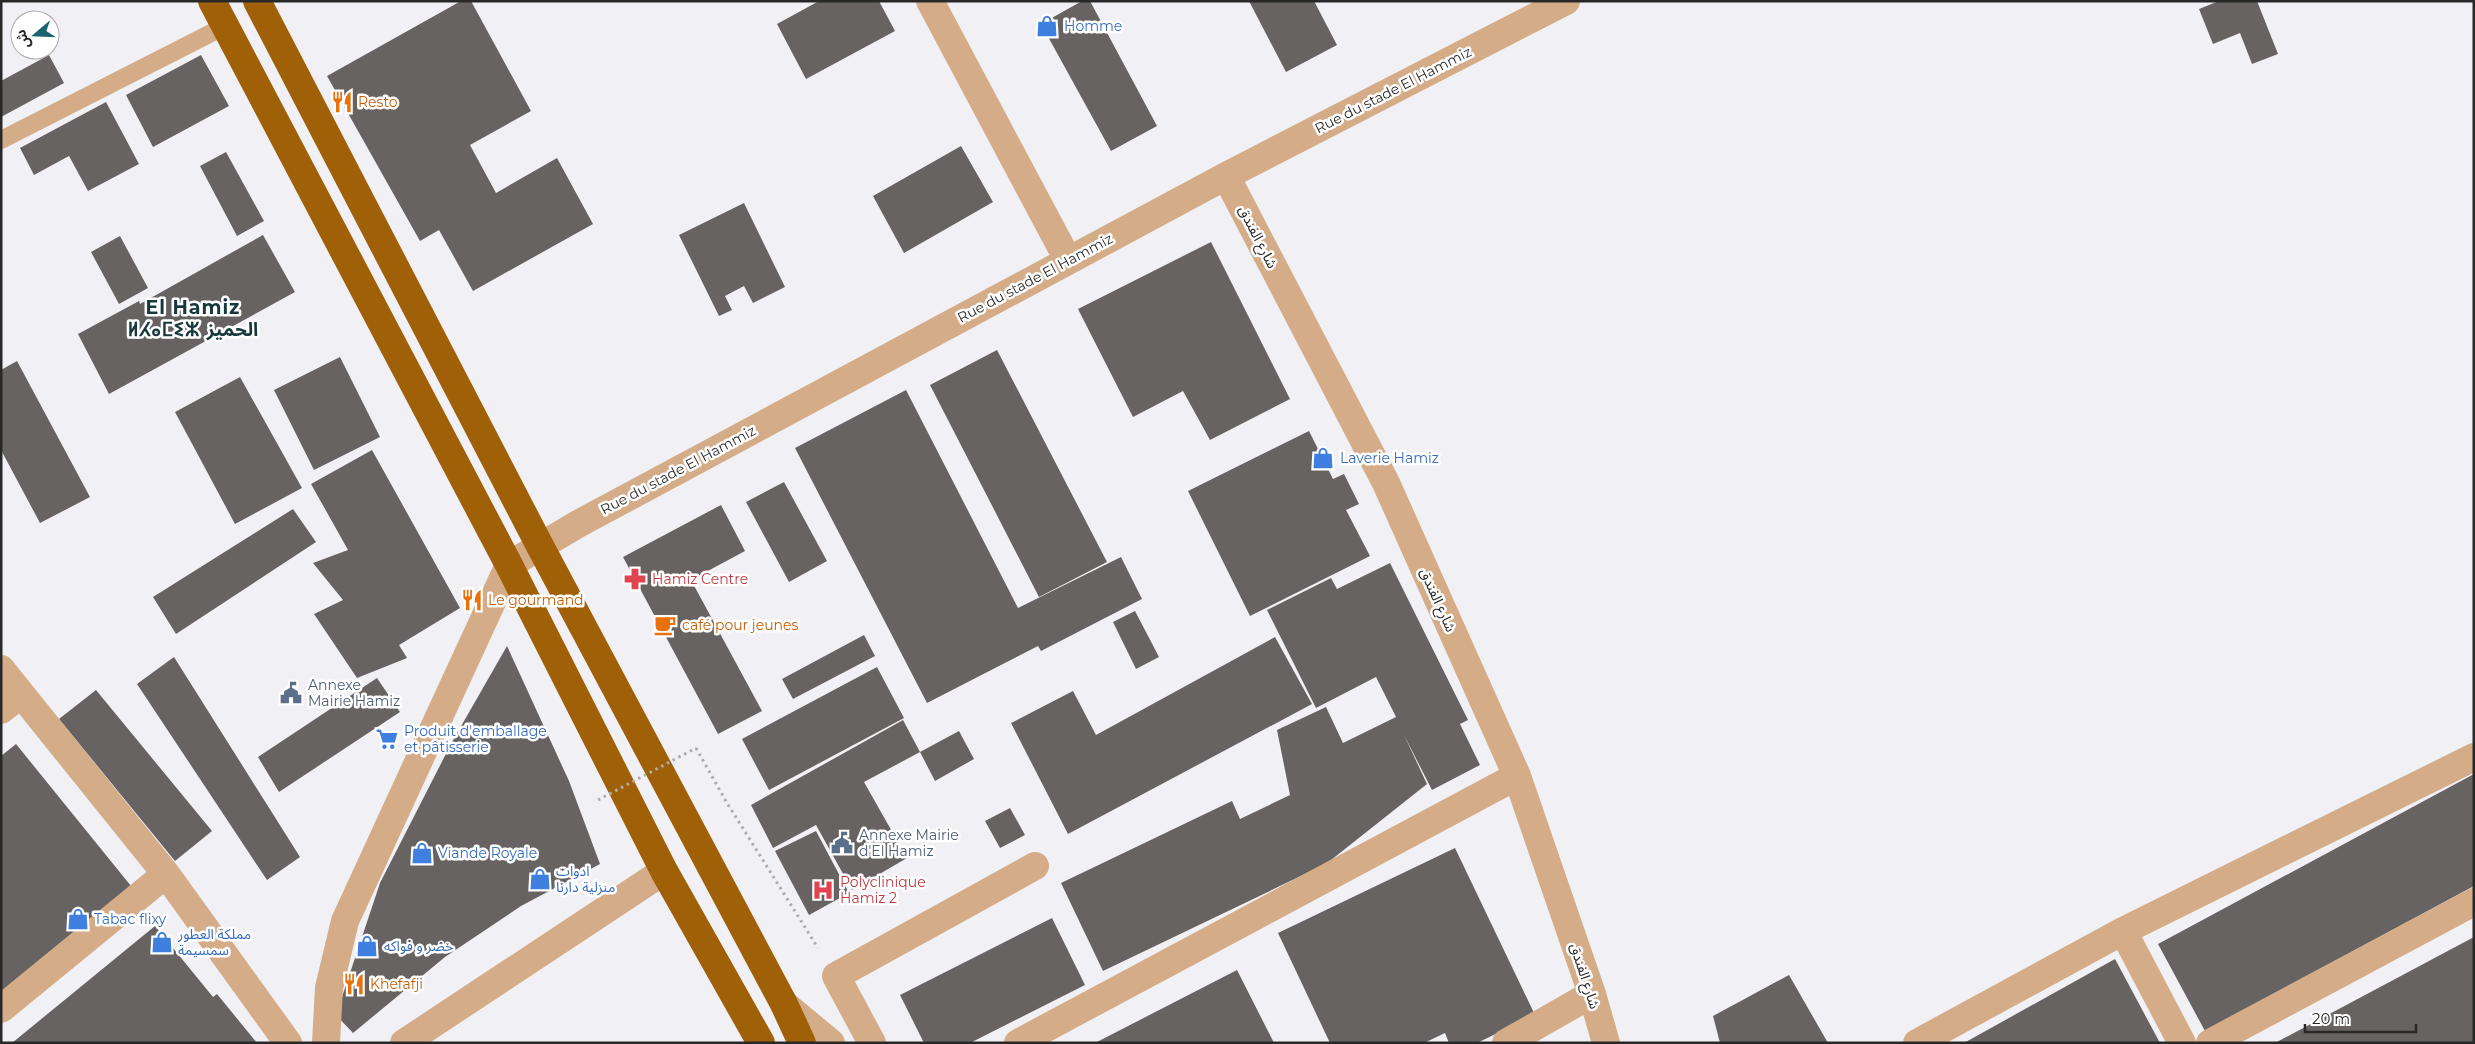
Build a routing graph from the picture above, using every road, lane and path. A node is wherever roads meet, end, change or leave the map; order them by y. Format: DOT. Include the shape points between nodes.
graph roads {
  1 [pos="212,1"];
  2 [pos="257,1"];
  3 [pos="930,1"];
  4 [pos="1566,1"];
  5 [pos="225,26"];
  6 [pos="1,140"];
  7 [pos="1226,176"];
  8 [pos="1068,260"];
  9 [pos="540,546"];
  10 [pos="509,565"];
  11 [pos="1,668"];
  12 [pos="11,702"];
  13 [pos="2474,757"];
  14 [pos="1517,776"];
  15 [pos="598,800"];
  16 [pos="1035,866"];
  17 [pos="664,870"];
  18 [pos="166,874"];
  19 [pos="2474,902"];
  20 [pos="2123,931"];
  21 [pos="836,976"];
  22 [pos="1592,994"];
  23 [pos="784,1004"];
  24 [pos="1,1009"];
  25 [pos="288,1043"];
  26 [pos="326,1043"];
  27 [pos="404,1043"];
  28 [pos="761,1043"];
  29 [pos="802,1043"];
  30 [pos="831,1043"];
  31 [pos="872,1043"];
  32 [pos="1018,1043"];
  33 [pos="1506,1043"];
  34 [pos="1606,1043"];
  35 [pos="1917,1043"];
  36 [pos="2182,1043"];
  37 [pos="2210,1043"];
  1 -- 5 [label="highway"];
  2 -- 9 [label="highway"];
  3 -- 8 [label="street"];
  4 -- 7 [label="street, Rue du stade El Hammiz"];
  5 -- 6 [label="lane"];
  5 -- 10 [label="highway"];
  7 -- 8 [label="street, Rue du stade El Hammiz"];
  7 -- 14 [label="street, شارع الفندق" via="1386,483"];
  8 -- 9 [label="street, Rue du stade El Hammiz"];
  9 -- 10 [label="street, Rue du stade El Hammiz"];
  9 -- 23 [label="highway"];
  10 -- 17 [label="highway"];
  10 -- 26 [label="street" via="345,921 329,988"];
  11 -- 12 [label="street"];
  12 -- 18 [label="street"];
  13 -- 20 [label="street"];
  14 -- 22 [label="street, شارع الفندق"];
  14 -- 32 [label="street"];
  15 -- 21 [label="path, bridge" via="696,748"];
  16 -- 21 [label="street"];
  17 -- 27 [label="street"];
  17 -- 28 [label="highway"];
  18 -- 24 [label="street"];
  18 -- 25 [label="street"];
  19 -- 37 [label="street"];
  20 -- 35 [label="street"];
  20 -- 36 [label="street"];
  21 -- 31 [label="street"];
  22 -- 33 [label="street"];
  22 -- 34 [label="street, شارع الفندق"];
  23 -- 29 [label="highway"];
  23 -- 30 [label="street"];
}
